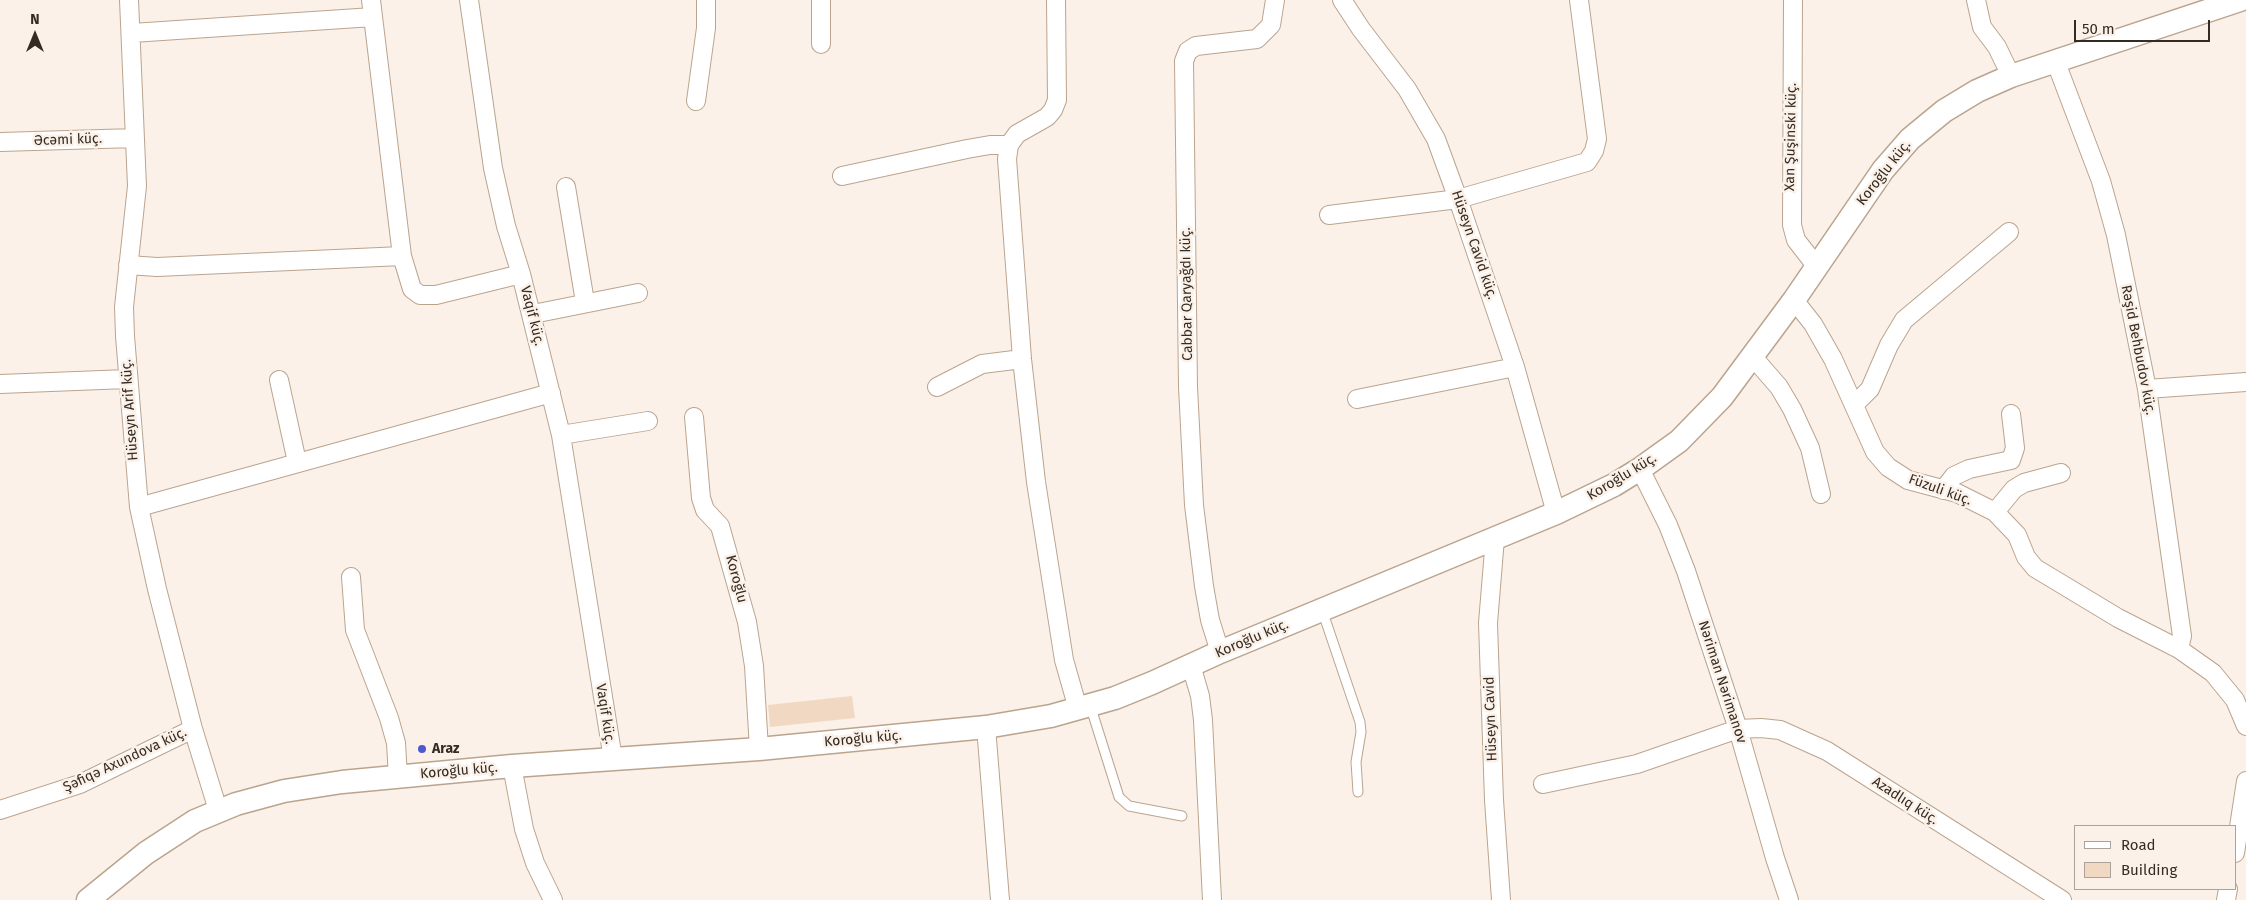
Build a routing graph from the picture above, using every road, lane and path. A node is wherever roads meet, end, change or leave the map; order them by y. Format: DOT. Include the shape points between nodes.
graph roads {
  1 [pos="129,0"];
  2 [pos="469,0"];
  3 [pos="706,0"];
  4 [pos="821,0"];
  5 [pos="1056,0"];
  6 [pos="1276,0"];
  7 [pos="1342,0"];
  8 [pos="1579,0"];
  9 [pos="1793,0"];
  10 [pos="1976,0"];
  11 [pos="2240,0"];
  12 [pos="372,9"];
  13 [pos="132,33"];
  14 [pos="821,44"];
  15 [pos="2056,60"];
  16 [pos="2011,76"];
  17 [pos="696,101"];
  18 [pos="135,138"];
  19 [pos="0,142"];
  20 [pos="1009,145"];
  21 [pos="842,176"];
  22 [pos="566,187"];
  23 [pos="1458,199"];
  24 [pos="1329,215"];
  25 [pos="2009,232"];
  26 [pos="402,256"];
  27 [pos="128,265"];
  28 [pos="1817,267"];
  29 [pos="521,274"];
  30 [pos="638,293"];
  31 [pos="1794,300"];
  32 [pos="585,302"];
  33 [pos="532,314"];
  34 [pos="1753,357"];
  35 [pos="1022,359"];
  36 [pos="1515,367"];
  37 [pos="127,379"];
  38 [pos="279,380"];
  39 [pos="2246,382"];
  40 [pos="0,384"];
  41 [pos="937,387"];
  42 [pos="2147,389"];
  43 [pos="551,393"];
  44 [pos="1357,399"];
  45 [pos="1854,405"];
  46 [pos="2011,414"];
  47 [pos="694,417"];
  48 [pos="648,421"];
  49 [pos="561,435"];
  50 [pos="297,462"];
  51 [pos="1640,469"];
  52 [pos="2061,473"];
  53 [pos="1943,490"];
  54 [pos="1821,494"];
  55 [pos="139,507"];
  56 [pos="1995,512"];
  57 [pos="1556,513"];
  58 [pos="1495,538"];
  59 [pos="351,577"];
  60 [pos="1322,610"];
  61 [pos="2179,649"];
  62 [pos="1220,652"];
  63 [pos="1191,665"];
  64 [pos="1084,707"];
  65 [pos="2246,726"];
  66 [pos="986,727"];
  67 [pos="193,729"];
  68 [pos="1738,730"];
  69 [pos="2246,731"];
  70 [pos="759,749"];
  71 [pos="613,759"];
  72 [pos="512,766"];
  73 [pos="398,777"];
  74 [pos="2246,780"];
  75 [pos="1543,784"];
  76 [pos="1358,792"];
  77 [pos="0,810"];
  78 [pos="218,810"];
  79 [pos="1182,816"];
  80 [pos="2236,846"];
  81 [pos="88,900"];
  82 [pos="553,900"];
  83 [pos="1000,900"];
  84 [pos="1212,900"];
  85 [pos="1501,900"];
  86 [pos="1789,900"];
  87 [pos="2062,900"];
  1 -- 13 [label="street, Hüseyn Arif küç."];
  2 -- 29 [label="street" via="493,168"];
  3 -- 17 [label="street" via="706,28"];
  4 -- 14 [label="street"];
  5 -- 20 [label="street" via="1057,100 1047,117 1017,134"];
  6 -- 62 [label="street, Cabbar Qaryağdı küç." via="1271,25 1257,39 1196,46 1188,51 1184,61 1188,388 1194,505 1210,620"];
  7 -- 23 [label="street, Hüseyn Cavid küç." via="1408,89 1436,139"];
  8 -- 23 [label="street" via="1597,139 1594,152 1587,162"];
  9 -- 28 [label="street, Xan Şuşinski küç." via="1792,225 1796,240"];
  10 -- 16 [label="street" via="1982,27 1997,47"];
  11 -- 15 [label="street, Koroğlu küç."];
  12 -- 13 [label="street"];
  12 -- 26 [label="street, Vaqif küç."];
  13 -- 18 [label="street, Hüseyn Arif küç."];
  15 -- 16 [label="street, Koroğlu küç."];
  15 -- 42 [label="street, Rəşid Behbudov küç." via="2101,181"];
  16 -- 28 [label="street, Koroğlu küç." via="1944,111 1910,139 1883,170"];
  18 -- 19 [label="street, Əcəmi küç."];
  18 -- 27 [label="street, Hüseyn Arif küç." via="137,186"];
  20 -- 21 [label="street" via="967,149"];
  20 -- 35 [label="street" via="1007,159"];
  22 -- 32 [label="street"];
  23 -- 24 [label="street"];
  23 -- 36 [label="street, Hüseyn Cavid küç."];
  25 -- 45 [label="street" via="1904,320 1870,389"];
  26 -- 27 [label="street" via="157,267"];
  26 -- 29 [label="street, Vaqif küç." via="412,289 420,295 436,295"];
  27 -- 37 [label="street, Hüseyn Arif küç." via="124,307"];
  28 -- 31 [label="street, Koroğlu küç."];
  29 -- 33 [label="street, Vaqif küç."];
  30 -- 32 [label="street"];
  31 -- 34 [label="street, Koroğlu küç."];
  31 -- 45 [label="street, Füzuli küç." via="1813,324 1833,359"];
  32 -- 33 [label="street"];
  33 -- 43 [label="street, Vaqif küç."];
  34 -- 51 [label="street, Koroğlu küç." via="1722,398 1679,441"];
  34 -- 54 [label="street" via="1779,387 1792,409 1810,448"];
  35 -- 41 [label="street" via="982,364"];
  35 -- 64 [label="street" via="1036,482 1064,660"];
  36 -- 44 [label="street"];
  36 -- 57 [label="street, Hüseyn Cavid küç."];
  37 -- 40 [label="street"];
  37 -- 55 [label="street, Hüseyn Arif küç."];
  38 -- 50 [label="street"];
  39 -- 42 [label="street"];
  42 -- 61 [label="street, Rəşid Behbudov küç." via="2182,636"];
  43 -- 49 [label="street, Vaqif küç."];
  43 -- 50 [label="street"];
  45 -- 53 [label="street, Füzuli küç." via="1875,452 1888,467 1908,480"];
  46 -- 53 [label="street" via="2015,448 2011,460 1954,476"];
  47 -- 70 [label="street, Koroğlu" via="701,498 705,510 720,526 747,622 754,666"];
  48 -- 49 [label="street"];
  49 -- 71 [label="street, Vaqif küç."];
  50 -- 55 [label="street"];
  51 -- 57 [label="street, Koroğlu küç."];
  51 -- 68 [label="street, Nəriman Nərimanov" via="1668,525 1686,571"];
  52 -- 56 [label="street" via="2024,482"];
  53 -- 56 [label="street, Füzuli küç."];
  55 -- 67 [label="street, Hüseyn Arif küç."];
  56 -- 61 [label="street, Füzuli küç." via="2017,535 2026,557 2035,568 2118,618"];
  57 -- 58 [label="street, Koroğlu küç."];
  58 -- 60 [label="street, Koroğlu küç."];
  58 -- 85 [label="street, Hüseyn Cavid" via="1488,623"];
  59 -- 73 [label="street" via="355,630 389,718 396,743"];
  60 -- 62 [label="street, Koroğlu küç."];
  60 -- 76 [label="lane" via="1360,722 1356,762"];
  61 -- 65 [label="street, Füzuli küç." via="2213,673 2235,700"];
  62 -- 63 [label="street, Koroğlu küç."];
  63 -- 64 [label="street, Koroğlu küç." via="1115,698"];
  63 -- 84 [label="street" via="1203,720"];
  64 -- 66 [label="street, Koroğlu küç." via="1035,720"];
  64 -- 79 [label="lane" via="1119,797 1129,806"];
  65 -- 69 [label="street"];
  66 -- 70 [label="street, Koroğlu küç."];
  66 -- 83 [label="street"];
  67 -- 77 [label="street, Şəfiqə Axundova küç." via="80,784"];
  67 -- 78 [label="street, Hüseyn Arif küç."];
  68 -- 75 [label="street, Azadlıq küç." via="1637,764"];
  68 -- 86 [label="street, Nəriman Nərimanov"];
  68 -- 87 [label="street, Azadlıq küç." via="1780,730 1827,751"];
  70 -- 71 [label="street, Koroğlu küç."];
  71 -- 72 [label="street, Koroğlu küç."];
  72 -- 73 [label="street, Koroğlu küç."];
  72 -- 82 [label="street" via="524,828"];
  73 -- 78 [label="street, Koroğlu küç." via="284,792"];
  74 -- 80 [label="street"];
  78 -- 81 [label="street, Koroğlu küç." via="146,853"];
}
